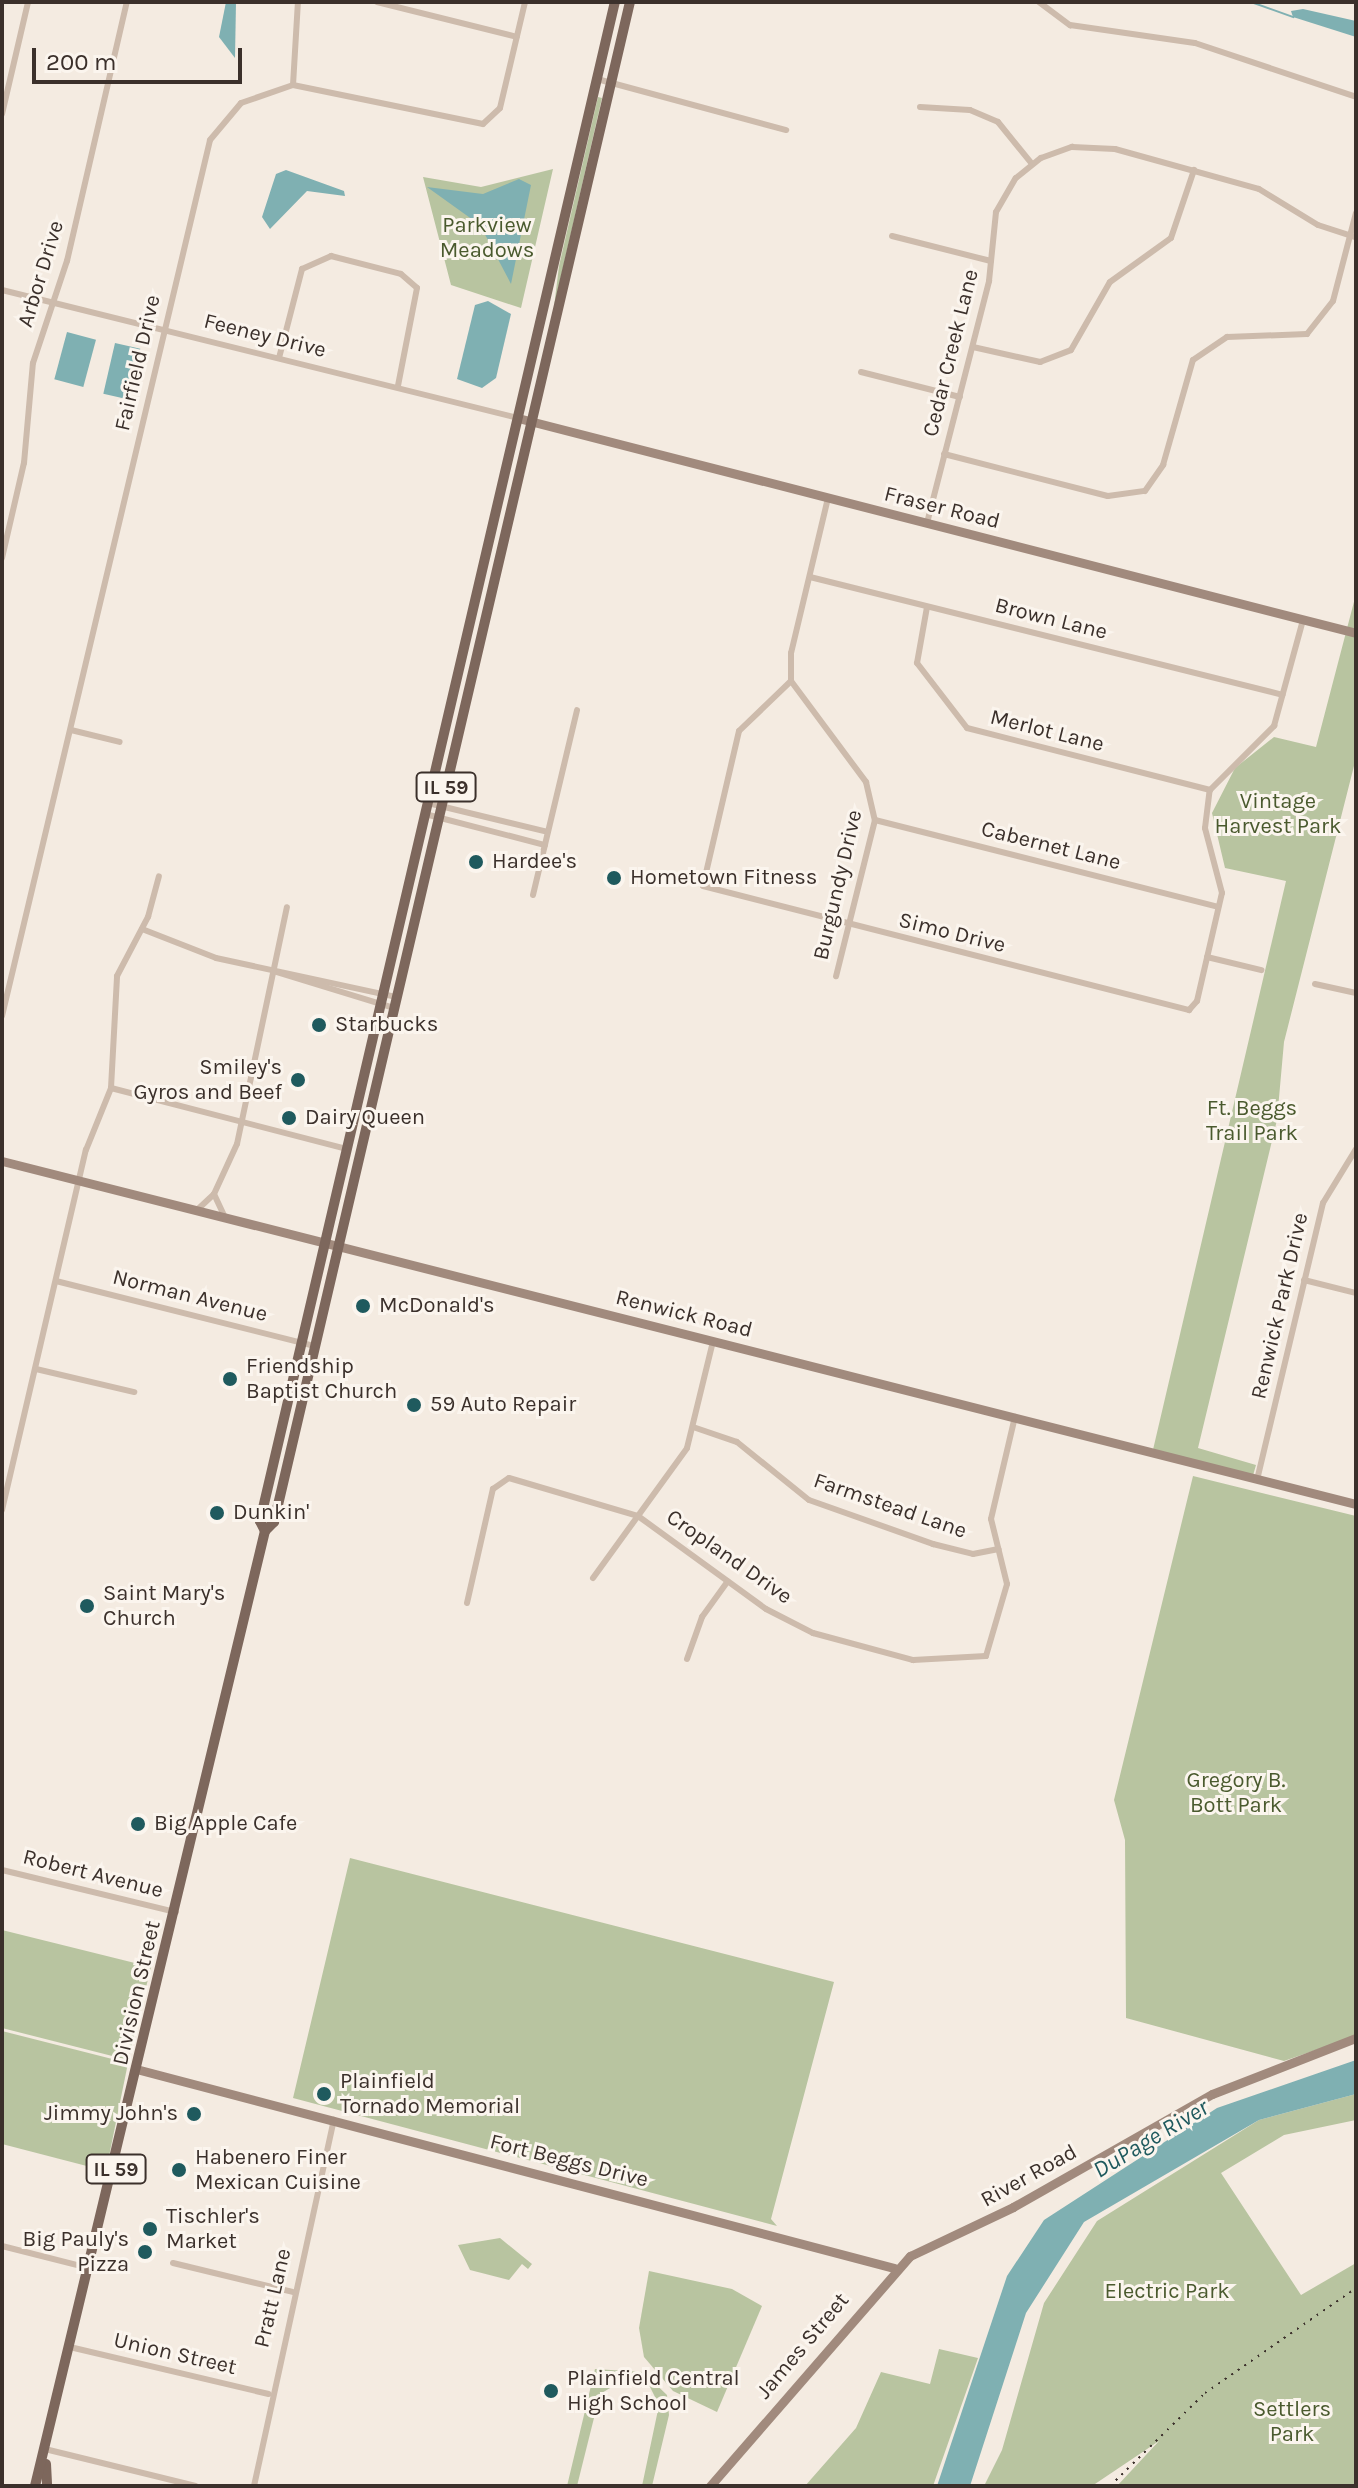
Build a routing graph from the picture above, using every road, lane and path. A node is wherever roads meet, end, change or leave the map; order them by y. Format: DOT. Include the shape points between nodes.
graph roads {
  1 [pos="28,2"];
  2 [pos="127,2"];
  3 [pos="298,2"];
  4 [pos="377,2"];
  5 [pos="525,2"];
  6 [pos="615,2"];
  7 [pos="630,2"];
  8 [pos="1039,2"];
  9 [pos="517,37"];
  10 [pos="597,79"];
  11 [pos="611,83"];
  12 [pos="293,85"];
  13 [pos="1356,97"];
  14 [pos="920,107"];
  15 [pos="2,114"];
  16 [pos="786,130"];
  17 [pos="1032,164"];
  18 [pos="1194,170"];
  19 [pos="1356,213"];
  20 [pos="892,236"];
  21 [pos="1353,236"];
  22 [pos="991,261"];
  23 [pos="2,290"];
  24 [pos="49,302"];
  25 [pos="164,330"];
  26 [pos="973,347"];
  27 [pos="279,358"];
  28 [pos="861,372"];
  29 [pos="398,386"];
  30 [pos="960,397"];
  31 [pos="518,418"];
  32 [pos="532,421"];
  33 [pos="944,454"];
  34 [pos="828,498"];
  35 [pos="927,523"];
  36 [pos="2,558"];
  37 [pos="810,577"];
  38 [pos="927,607"];
  39 [pos="1303,620"];
  40 [pos="1356,633"];
  41 [pos="791,681"];
  42 [pos="1283,695"];
  43 [pos="577,710"];
  44 [pos="71,730"];
  45 [pos="120,742"];
  46 [pos="1210,790"];
  47 [pos="426,809"];
  48 [pos="440,812"];
  49 [pos="875,820"];
  50 [pos="548,832"];
  51 [pos="545,845"];
  52 [pos="159,876"];
  53 [pos="533,895"];
  54 [pos="287,907"];
  55 [pos="1218,907"];
  56 [pos="848,925"];
  57 [pos="142,929"];
  58 [pos="1207,957"];
  59 [pos="1261,970"];
  60 [pos="273,971"];
  61 [pos="836,976"];
  62 [pos="1315,984"];
  63 [pos="1356,993"];
  64 [pos="382,999"];
  65 [pos="395,1002"];
  66 [pos="2,1016"];
  67 [pos="111,1088"];
  68 [pos="242,1121"];
  69 [pos="347,1149"];
  70 [pos="1356,1149"];
  71 [pos="2,1161"];
  72 [pos="79,1180"];
  73 [pos="214,1194"];
  74 [pos="196,1211"];
  75 [pos="225,1218"];
  76 [pos="325,1244"];
  77 [pos="339,1247"];
  78 [pos="1304,1280"];
  79 [pos="56,1281"];
  80 [pos="1356,1293"];
  81 [pos="713,1341"];
  82 [pos="302,1342"];
  83 [pos="315,1346"];
  84 [pos="36,1369"];
  85 [pos="134,1392"];
  86 [pos="1015,1417"];
  87 [pos="693,1427"];
  88 [pos="1257,1480"];
  89 [pos="1356,1504"];
  90 [pos="2,1506"];
  91 [pos="638,1516"];
  92 [pos="265,1531"];
  93 [pos="999,1549"];
  94 [pos="593,1578"];
  95 [pos="728,1581"];
  96 [pos="467,1603"];
  97 [pos="687,1659"];
  98 [pos="2,1870"];
  99 [pos="176,1912"];
  100 [pos="1356,2038"];
  101 [pos="140,2070"];
  102 [pos="334,2120"];
  103 [pos="2,2246"];
  104 [pos="173,2263"];
  105 [pos="92,2268"];
  106 [pos="894,2268"];
  107 [pos="293,2292"];
  108 [pos="74,2348"];
  109 [pos="269,2394"];
  110 [pos="49,2450"];
  111 [pos="46,2464"];
  112 [pos="35,2486"];
  113 [pos="47,2486"];
  114 [pos="196,2486"];
  115 [pos="254,2486"];
  116 [pos="710,2486"];
  1 -- 15 [label="street"];
  2 -- 24 [label="street, Arbor Drive" via="67,261"];
  3 -- 12 [label="street"];
  4 -- 9 [label="street"];
  5 -- 9 [label="street"];
  6 -- 10 [label="main road, IL 59"];
  7 -- 11 [label="main road, IL 59"];
  8 -- 13 [label="street" via="1070,25 1195,43"];
  9 -- 12 [label="street" via="500,108 483,124"];
  10 -- 11 [label="street"];
  10 -- 31 [label="main road, IL 59"];
  11 -- 16 [label="street"];
  11 -- 32 [label="main road, IL 59"];
  12 -- 25 [label="street, Fairfield Drive" via="241,103 210,140"];
  14 -- 17 [label="street" via="970,110 998,122"];
  17 -- 18 [label="street" via="1089,146"];
  17 -- 22 [label="street, Cedar Creek Lane" via="1000,202"];
  18 -- 21 [label="street" via="1259,189"];
  18 -- 26 [label="street" via="1171,238 1110,282 1071,350 1040,362"];
  19 -- 21 [label="street"];
  20 -- 22 [label="street"];
  21 -- 33 [label="street" via="1330,308 1307,334 1227,337 1193,360 1163,465 1145,491 1108,496"];
  22 -- 26 [label="street, Cedar Creek Lane"];
  23 -- 24 [label="street, Feeney Drive"];
  24 -- 25 [label="street, Feeney Drive"];
  24 -- 36 [label="street, Arbor Drive"];
  25 -- 27 [label="street, Feeney Drive"];
  25 -- 44 [label="street, Fairfield Drive"];
  26 -- 30 [label="street, Cedar Creek Lane"];
  27 -- 29 [label="street, Feeney Drive"];
  27 -- 29 [label="street" via="302,269 331,256 401,274 417,288"];
  28 -- 30 [label="street"];
  29 -- 31 [label="street, Feeney Drive"];
  30 -- 33 [label="street, Cedar Creek Lane"];
  31 -- 32 [label="street, Fraser Road"];
  31 -- 47 [label="main road, IL 59"];
  32 -- 34 [label="street, Fraser Road"];
  32 -- 48 [label="main road, IL 59"];
  33 -- 35 [label="street, Cedar Creek Lane"];
  34 -- 35 [label="street, Fraser Road"];
  34 -- 37 [label="street"];
  35 -- 39 [label="street, Fraser Road"];
  37 -- 38 [label="street, Brown Lane"];
  37 -- 41 [label="street"];
  38 -- 42 [label="street, Brown Lane"];
  38 -- 46 [label="street, Merlot Lane" via="917,663 967,728"];
  39 -- 40 [label="street, Fraser Road"];
  39 -- 42 [label="street"];
  41 -- 49 [label="street, Burgundy Drive" via="866,782"];
  41 -- 56 [label="street, Simo Drive" via="752,712 737,735 703,886"];
  42 -- 46 [label="street" via="1269,734 1218,775"];
  43 -- 50 [label="street"];
  44 -- 45 [label="street"];
  44 -- 66 [label="street, Fairfield Drive"];
  46 -- 55 [label="street" via="1205,828 1222,877"];
  47 -- 48 [label="street"];
  47 -- 48 [label="street"];
  47 -- 64 [label="main road, IL 59"];
  48 -- 50 [label="street"];
  48 -- 51 [label="street"];
  48 -- 65 [label="main road, IL 59"];
  49 -- 55 [label="street, Cabernet Lane"];
  49 -- 56 [label="street, Burgundy Drive"];
  50 -- 51 [label="street"];
  51 -- 53 [label="street"];
  52 -- 57 [label="street"];
  54 -- 60 [label="street"];
  55 -- 58 [label="street"];
  56 -- 58 [label="street, Simo Drive" via="1194,1009"];
  56 -- 61 [label="street, Burgundy Drive"];
  57 -- 60 [label="street"];
  57 -- 67 [label="street" via="117,976"];
  58 -- 59 [label="street"];
  60 -- 64 [label="street"];
  60 -- 68 [label="street"];
  62 -- 63 [label="street"];
  64 -- 65 [label="street"];
  64 -- 65 [label="street"];
  64 -- 69 [label="main road, IL 59"];
  65 -- 77 [label="main road, IL 59"];
  67 -- 68 [label="street"];
  67 -- 72 [label="street"];
  68 -- 69 [label="street"];
  68 -- 73 [label="street"];
  69 -- 76 [label="main road, IL 59"];
  70 -- 78 [label="street, Renwick Park Drive" via="1330,1183"];
  71 -- 72 [label="street, Renwick Road"];
  72 -- 74 [label="street, Renwick Road"];
  72 -- 79 [label="street"];
  73 -- 74 [label="street"];
  73 -- 75 [label="street"];
  74 -- 75 [label="street, Renwick Road"];
  75 -- 76 [label="street, Renwick Road"];
  76 -- 77 [label="street, Renwick Road"];
  76 -- 82 [label="main road, Division Street / IL 59"];
  77 -- 81 [label="street, Renwick Road"];
  77 -- 83 [label="main road, Division Street / IL 59"];
  78 -- 80 [label="street"];
  78 -- 88 [label="street, Renwick Park Drive"];
  79 -- 82 [label="street, Norman Avenue"];
  79 -- 84 [label="street"];
  81 -- 86 [label="street, Renwick Road"];
  81 -- 87 [label="street"];
  82 -- 83 [label="street, Norman Avenue"];
  82 -- 92 [label="main road, Division Street / IL 59" via="260,1521"];
  83 -- 92 [label="main road, Division Street / IL 59" via="274,1522"];
  84 -- 85 [label="street"];
  84 -- 90 [label="street"];
  86 -- 88 [label="street, Renwick Road"];
  86 -- 93 [label="street" via="991,1519"];
  87 -- 91 [label="street" via="677,1464"];
  87 -- 93 [label="street, Farmstead Lane" via="737,1442 809,1500 933,1544 973,1554"];
  88 -- 89 [label="street, Renwick Road"];
  91 -- 94 [label="street"];
  91 -- 95 [label="street, Cropland Drive"];
  91 -- 96 [label="street, Cropland Drive" via="498,1480"];
  92 -- 99 [label="main road, Division Street / IL 59"];
  93 -- 95 [label="street, Cropland Drive" via="1007,1584 986,1656 913,1660 837,1641 789,1622"];
  95 -- 97 [label="street" via="702,1617"];
  98 -- 99 [label="street, Robert Avenue"];
  99 -- 101 [label="main road, Division Street / IL 59"];
  100 -- 106 [label="street, River Road" via="1212,2094"];
  101 -- 102 [label="street, Fort Beggs Drive"];
  101 -- 105 [label="main road, Division Street / IL 59"];
  102 -- 106 [label="street, Fort Beggs Drive"];
  102 -- 107 [label="street, Pratt Lane"];
  103 -- 105 [label="street"];
  104 -- 107 [label="street"];
  105 -- 108 [label="main road, Division Street / IL 59"];
  106 -- 116 [label="street, James Street"];
  107 -- 109 [label="street, Pratt Lane"];
  108 -- 109 [label="street, Union Street"];
  108 -- 110 [label="main road, Division Street / IL 59"];
  109 -- 115 [label="street, Pratt Lane"];
  110 -- 111 [label="main road, Division Street / IL 59"];
  110 -- 114 [label="street"];
  111 -- 112 [label="main road, Division Street / IL 59"];
  111 -- 113 [label="main road, Division Street / IL 59"];
}
